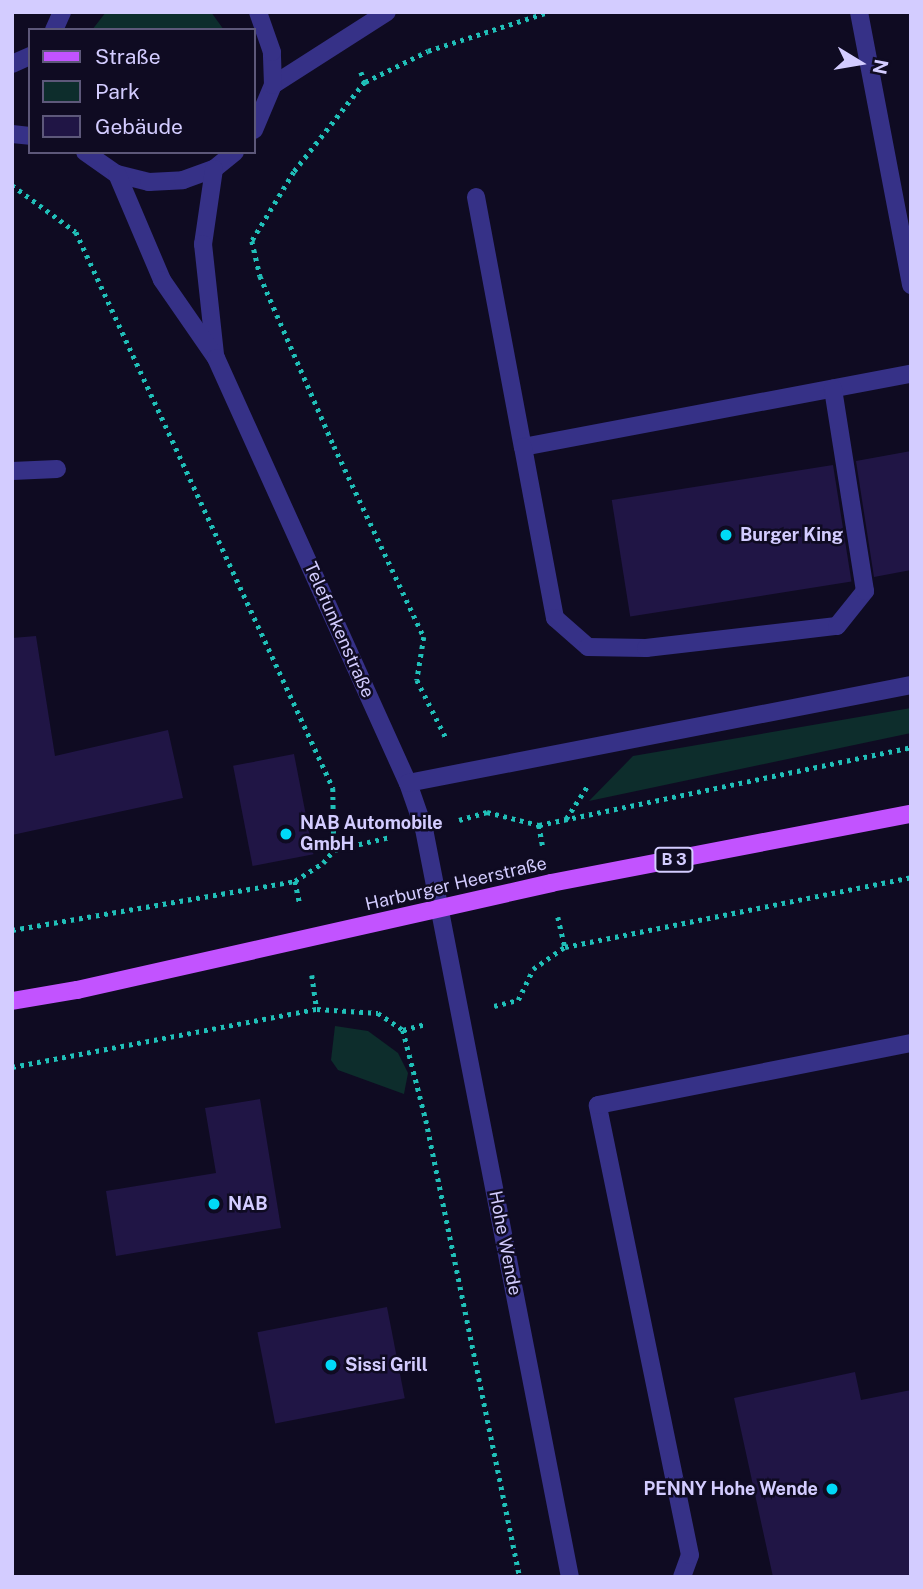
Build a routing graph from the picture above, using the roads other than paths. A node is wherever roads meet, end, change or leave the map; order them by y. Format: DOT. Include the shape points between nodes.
graph roads {
  1 [pos="257,12"];
  2 [pos="387,12"];
  3 [pos="859,12"];
  4 [pos="28,57"];
  5 [pos="12,64"];
  6 [pos="272,85"];
  7 [pos="256,125"];
  8 [pos="88,154"];
  9 [pos="233,154"];
  10 [pos="214,169"];
  11 [pos="117,174"];
  12 [pos="476,197"];
  13 [pos="911,285"];
  14 [pos="216,358"];
  15 [pos="911,374"];
  16 [pos="833,388"];
  17 [pos="523,447"];
  18 [pos="57,469"];
  19 [pos="12,471"];
  20 [pos="911,685"];
  21 [pos="408,783"];
  22 [pos="911,814"];
  23 [pos="439,909"];
  24 [pos="12,1000"];
  25 [pos="911,1043"];
  26 [pos="570,1577"];
  27 [pos="682,1577"];
  1 -- 6 [label="street" via="272,52"];
  2 -- 6 [label="street"];
  3 -- 13 [label="street"];
  4 -- 5 [label="street"];
  6 -- 7 [label="street"];
  8 -- 11 [label="street"];
  9 -- 10 [label="street"];
  10 -- 11 [label="street" via="183,180 149,182"];
  10 -- 14 [label="street, Telefunkenstraße" via="203,244"];
  11 -- 14 [label="street, Telefunkenstraße" via="162,280"];
  12 -- 17 [label="street"];
  14 -- 21 [label="street, Telefunkenstraße"];
  15 -- 16 [label="street"];
  16 -- 17 [label="street"];
  16 -- 17 [label="street" via="865,591 837,626 646,648 588,647 555,618"];
  18 -- 19 [label="street"];
  20 -- 21 [label="street"];
  21 -- 23 [label="street, Telefunkenstraße" via="424,829"];
  22 -- 23 [label="main road, Harburger Heerstraße / B 3"];
  23 -- 24 [label="main road, Harburger Heerstraße / B 3" via="77,990"];
  23 -- 26 [label="street, Hohe Wende"];
  25 -- 27 [label="street" via="598,1105 690,1555"];
}
